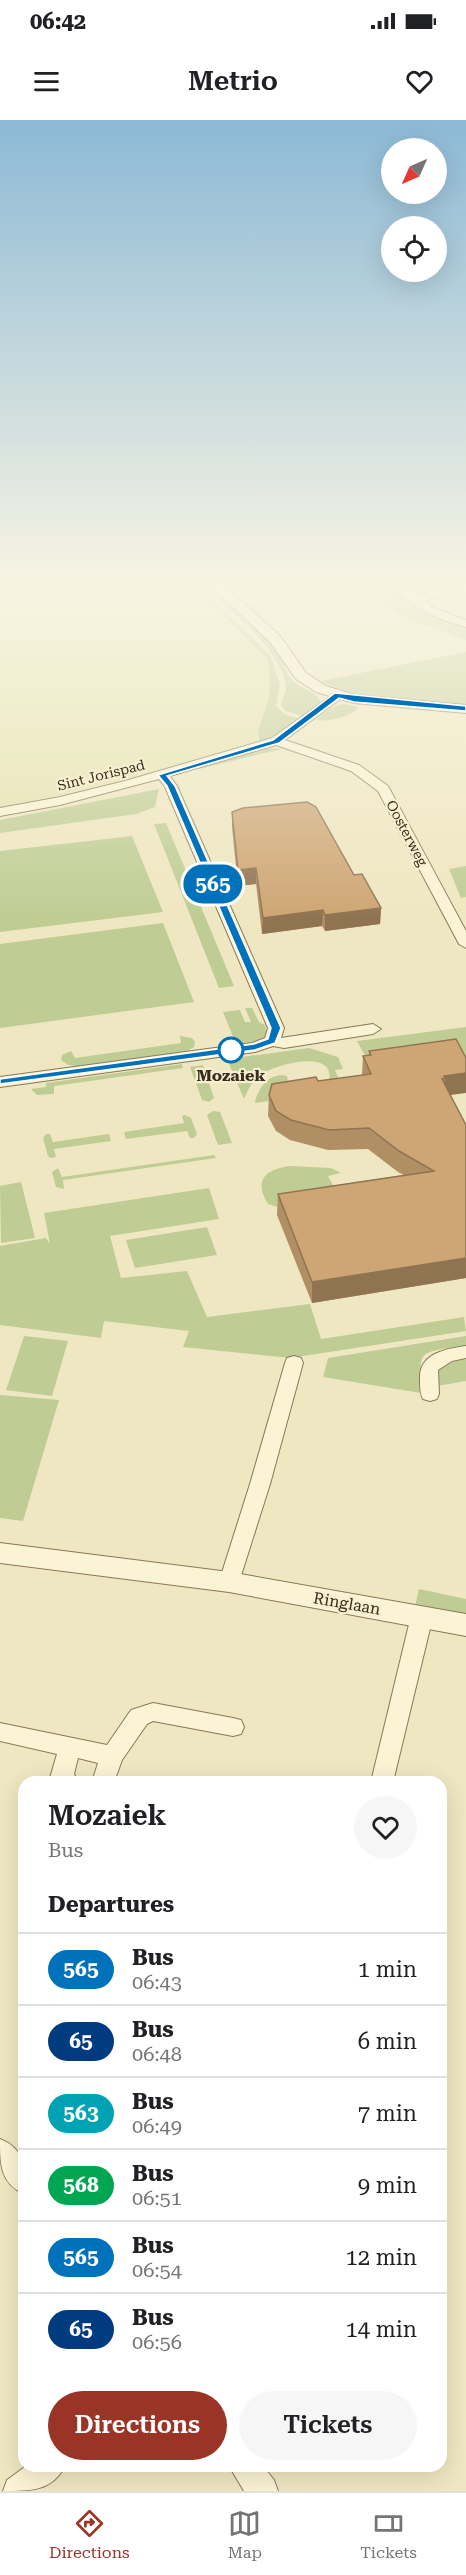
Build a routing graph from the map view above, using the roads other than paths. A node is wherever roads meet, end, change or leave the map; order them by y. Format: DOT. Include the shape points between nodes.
graph roads {
  1 [pos="337,696"];
  2 [pos="341,696"];
  3 [pos="466,709"];
  4 [pos="276,741"];
  5 [pos="162,775"];
  6 [pos="0,812"];
  7 [pos="466,944"];
  8 [pos="373,1029"];
  9 [pos="272,1041"];
  10 [pos="0,1082"];
  11 [pos="466,1352"];
  12 [pos="294,1363"];
  13 [pos="430,1394"];
  14 [pos="0,1553"];
  15 [pos="229,1582"];
  16 [pos="422,1616"];
  17 [pos="466,1625"];
  18 [pos="233,1727"];
  19 [pos="0,1732"];
  20 [pos="70,1747"];
  21 [pos="112,1756"];
  22 [pos="62,1776"];
  23 [pos="105,1776"];
  24 [pos="383,1776"];
  25 [pos="0,2152"];
  26 [pos="18,2174"];
  27 [pos="42,2472"];
  28 [pos="249,2472"];
  29 [pos="18,2491"];
  30 [pos="263,2491"];
  1 -- 4 [label="street"];
  2 -- 3 [label="street"];
  4 -- 5 [label="street, Sint Jorispad"];
  4 -- 7 [label="street, Oosterweg" via="355,768 383,789"];
  5 -- 6 [label="street, Sint Jorispad"];
  5 -- 9 [label="street" via="171,786 276,1028"];
  8 -- 9 [label="street" via="285,1043"];
  9 -- 10 [label="street" via="255,1047"];
  11 -- 13 [label="street" via="435,1360 429,1368"];
  12 -- 15 [label="street"];
  14 -- 15 [label="street, Ringlaan"];
  15 -- 16 [label="street, Ringlaan"];
  16 -- 17 [label="street, Ringlaan"];
  16 -- 24 [label="street"];
  18 -- 21 [label="street" via="153,1712 139,1717"];
  19 -- 20 [label="street"];
  20 -- 21 [label="street"];
  20 -- 22 [label="street"];
  21 -- 23 [label="street"];
  25 -- 26 [label="street"];
  27 -- 29 [label="street"];
  28 -- 30 [label="street"];
}
